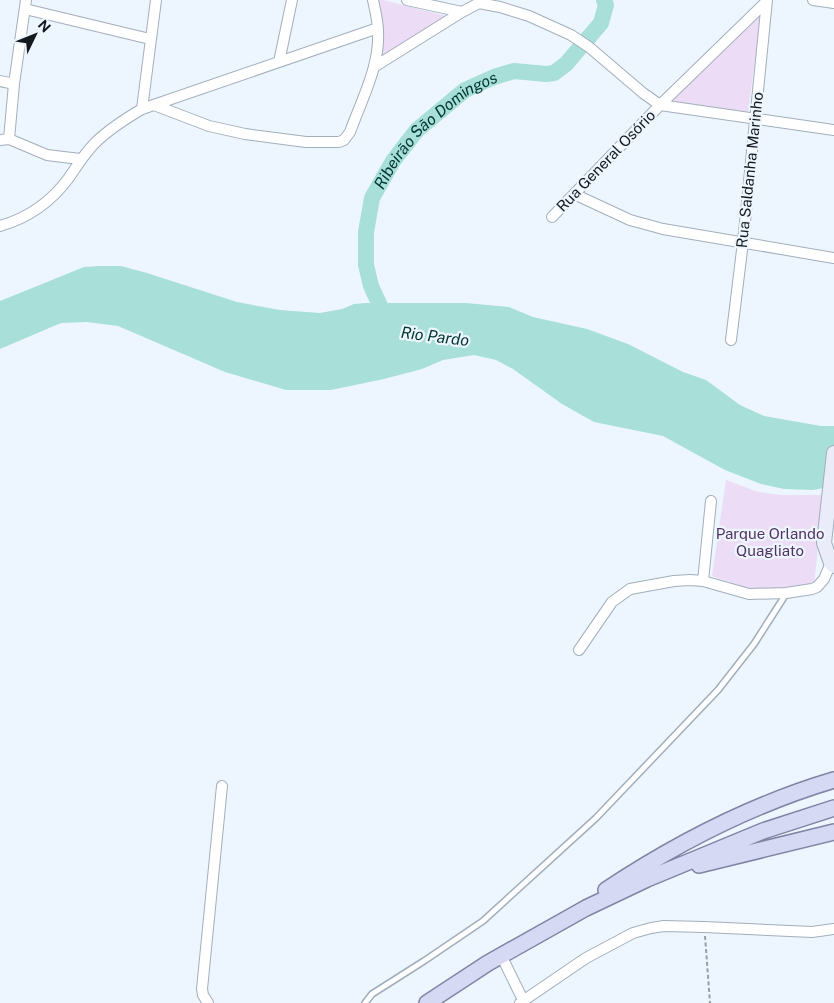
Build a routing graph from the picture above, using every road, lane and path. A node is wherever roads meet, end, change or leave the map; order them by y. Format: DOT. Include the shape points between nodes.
graph roads {
  1 [pos="156,0"];
  2 [pos="292,0"];
  3 [pos="373,0"];
  4 [pos="407,0"];
  5 [pos="767,0"];
  6 [pos="813,0"];
  7 [pos="480,2"];
  8 [pos="834,3"];
  9 [pos="26,4"];
  10 [pos="462,12"];
  11 [pos="378,28"];
  12 [pos="150,39"];
  13 [pos="279,62"];
  14 [pos="374,67"];
  15 [pos="0,80"];
  16 [pos="14,84"];
  17 [pos="154,104"];
  18 [pos="660,105"];
  19 [pos="142,109"];
  20 [pos="756,119"];
  21 [pos="834,130"];
  22 [pos="4,140"];
  23 [pos="80,159"];
  24 [pos="574,194"];
  25 [pos="552,217"];
  26 [pos="0,226"];
  27 [pos="742,242"];
  28 [pos="834,258"];
  29 [pos="731,340"];
  30 [pos="834,453"];
  31 [pos="711,501"];
  32 [pos="828,514"];
  33 [pos="834,531"];
  34 [pos="832,564"];
  35 [pos="703,581"];
  36 [pos="786,593"];
  37 [pos="579,650"];
  38 [pos="834,780"];
  39 [pos="222,786"];
  40 [pos="834,808"];
  41 [pos="834,832"];
  42 [pos="647,879"];
  43 [pos="586,908"];
  44 [pos="704,927"];
  45 [pos="834,929"];
  46 [pos="501,955"];
  47 [pos="522,1002"];
  48 [pos="208,1003"];
  49 [pos="365,1003"];
  50 [pos="427,1003"];
  51 [pos="710,1003"];
  1 -- 12 [label="street"];
  2 -- 13 [label="street"];
  3 -- 11 [label="street"];
  4 -- 10 [label="street"];
  5 -- 18 [label="street, Rua General Osório"];
  5 -- 20 [label="street, Rua Saldanha Marinho"];
  6 -- 8 [label="street"];
  7 -- 10 [label="street"];
  7 -- 18 [label="street" via="529,16 571,35"];
  9 -- 12 [label="street"];
  9 -- 16 [label="street"];
  10 -- 14 [label="street"];
  11 -- 13 [label="street"];
  11 -- 14 [label="street"];
  12 -- 19 [label="street"];
  13 -- 17 [label="street"];
  14 -- 17 [label="street" via="350,132 340,142 306,142 236,132 209,126"];
  15 -- 16 [label="street"];
  16 -- 22 [label="street"];
  17 -- 19 [label="street"];
  18 -- 20 [label="street"];
  18 -- 24 [label="street, Rua General Osório"];
  19 -- 23 [label="street" via="110,130"];
  20 -- 21 [label="street"];
  20 -- 27 [label="street, Rua Saldanha Marinho"];
  22 -- 23 [label="street" via="46,155"];
  23 -- 26 [label="street" via="44,205 28,216"];
  24 -- 25 [label="street, Rua General Osório"];
  24 -- 27 [label="street" via="646,225"];
  27 -- 28 [label="street"];
  27 -- 29 [label="street, Rua Saldanha Marinho"];
  30 -- 32 [label="main road"];
  31 -- 35 [label="street"];
  32 -- 33 [label="main road"];
  32 -- 34 [label="main road" via="824,543"];
  34 -- 36 [label="street" via="817,587"];
  35 -- 36 [label="street" via="749,594"];
  35 -- 37 [label="street" via="645,586 621,594 604,612"];
  36 -- 49 [label="lane" via="754,644 718,690 596,818 484,921 372,994"];
  38 -- 43 [label="main road" via="782,797 716,826 633,872"];
  39 -- 48 [label="street" via="202,989"];
  40 -- 42 [label="main road" via="763,831"];
  41 -- 42 [label="main road"];
  42 -- 43 [label="main road"];
  43 -- 46 [label="main road"];
  44 -- 45 [label="street" via="812,932"];
  44 -- 47 [label="street" via="664,926 633,934 586,958"];
  44 -- 51 [label="path"];
  46 -- 47 [label="street"];
  46 -- 50 [label="main road"];
}
